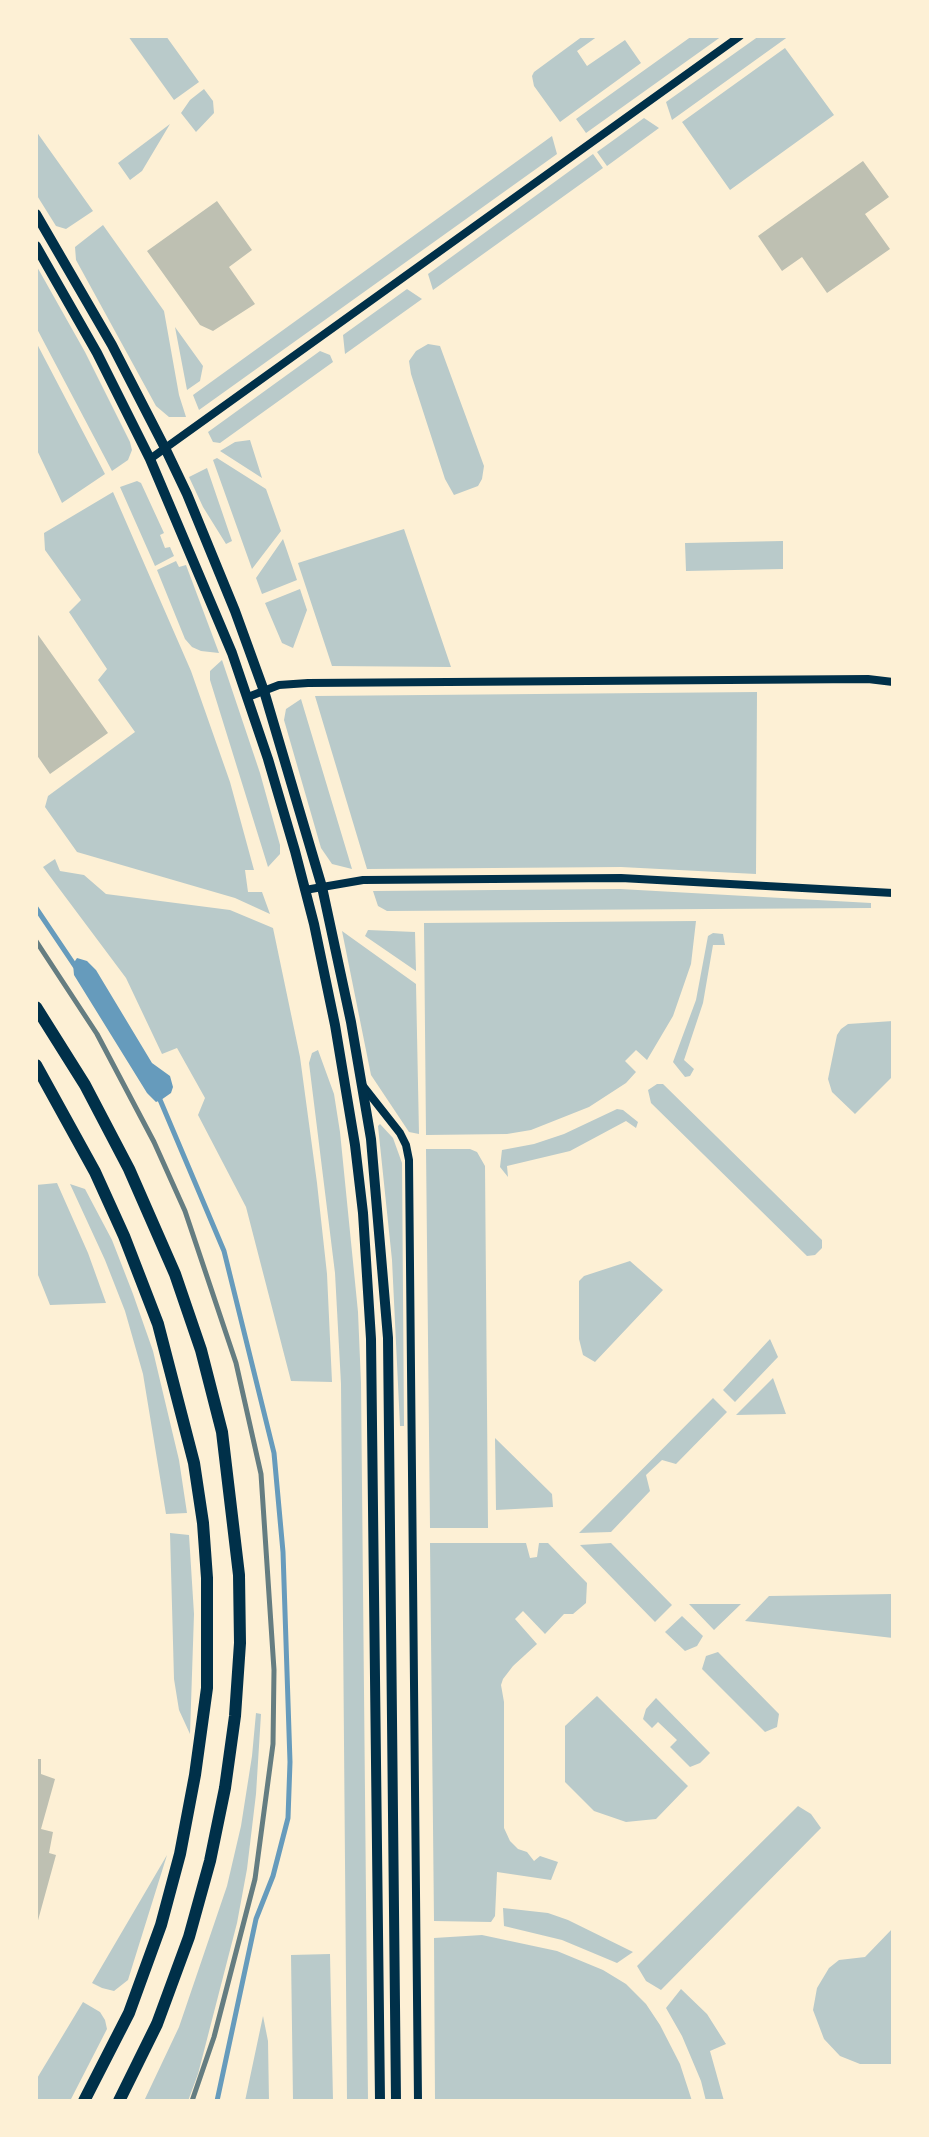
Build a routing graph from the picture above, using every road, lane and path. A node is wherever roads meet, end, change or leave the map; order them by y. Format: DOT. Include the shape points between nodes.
graph roads {
  1 [pos="740,36"];
  2 [pos="36,214"];
  3 [pos="36,246"];
  4 [pos="166,450"];
  5 [pos="150,459"];
  6 [pos="893,682"];
  7 [pos="264,691"];
  8 [pos="248,697"];
  9 [pos="322,887"];
  10 [pos="305,890"];
  11 [pos="893,893"];
  12 [pos="36,1007"];
  13 [pos="36,1065"];
  14 [pos="363,1086"];
  15 [pos="84,2101"];
  16 [pos="119,2101"];
  17 [pos="380,2101"];
  18 [pos="396,2101"];
  19 [pos="418,2101"];
  1 -- 4 [label="street"];
  2 -- 4 [label="street"];
  3 -- 5 [label="street"];
  4 -- 5 [label="street"];
  4 -- 7 [label="street" via="219,569"];
  5 -- 8 [label="street"];
  6 -- 7 [label="street" via="308,683"];
  7 -- 8 [label="street"];
  7 -- 9 [label="street"];
  8 -- 10 [label="street"];
  9 -- 10 [label="street"];
  9 -- 11 [label="street" via="363,880 621,878"];
  9 -- 14 [label="street"];
  10 -- 17 [label="street" via="346,1089 368,1277"];
  12 -- 16 [label="main road" via="129,1169 175,1274 222,1432 239,1575 235,1716 210,1861 157,2024"];
  13 -- 15 [label="main road" via="95,1172 158,1324 194,1463 207,1578 207,1688 180,1854 129,2013"];
  14 -- 18 [label="street" via="379,1211 390,1401"];
  14 -- 19 [label="street" via="400,1133 409,1160"];
}
